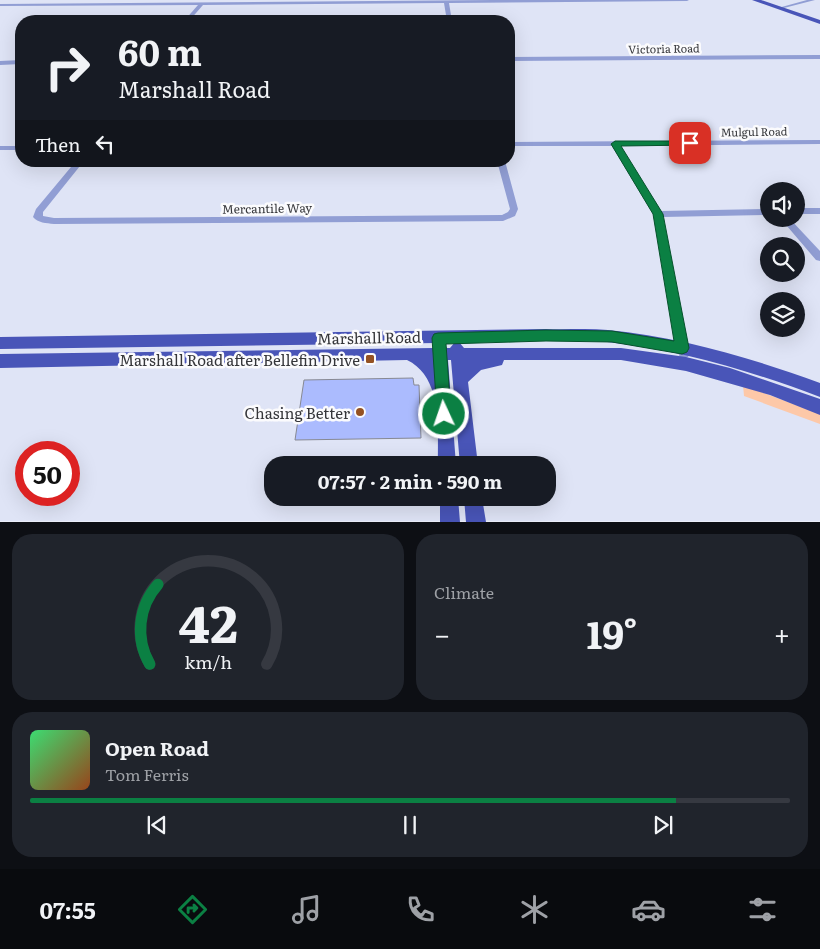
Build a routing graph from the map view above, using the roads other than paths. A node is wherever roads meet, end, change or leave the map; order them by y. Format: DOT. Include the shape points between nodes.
graph roads {
  1 [pos="680,0"];
  2 [pos="687,0"];
  3 [pos="755,0"];
  4 [pos="764,0"];
  5 [pos="813,0"];
  6 [pos="264,1"];
  7 [pos="546,1"];
  8 [pos="446,2"];
  9 [pos="202,3"];
  10 [pos="0,5"];
  11 [pos="783,8"];
  12 [pos="192,15"];
  13 [pos="449,15"];
  14 [pos="820,20"];
  15 [pos="820,56"];
  16 [pos="515,59"];
  17 [pos="0,62"];
  18 [pos="15,62"];
  19 [pos="820,142"];
  20 [pos="515,144"];
  21 [pos="615,144"];
  22 [pos="0,148"];
  23 [pos="15,148"];
  24 [pos="75,167"];
  25 [pos="503,167"];
  26 [pos="805,211"];
  27 [pos="820,211"];
  28 [pos="760,212"];
  29 [pos="658,214"];
  30 [pos="792,227"];
  31 [pos="820,257"];
  32 [pos="456,338"];
  33 [pos="0,343"];
  34 [pos="439,346"];
  35 [pos="682,348"];
  36 [pos="591,353"];
  37 [pos="407,354"];
  38 [pos="458,354"];
  39 [pos="0,361"];
  40 [pos="686,364"];
  41 [pos="460,380"];
  42 [pos="820,390"];
  43 [pos="443,398"];
  44 [pos="820,407"];
  45 [pos="446,456"];
  46 [pos="469,456"];
  47 [pos="449,506"];
  48 [pos="474,506"];
  49 [pos="450,522"];
  50 [pos="476,522"];
  1 -- 2 [label="street"];
  1 -- 7 [label="street"];
  3 -- 11 [label="main road"];
  4 -- 11 [label="main road"];
  5 -- 11 [label="street"];
  6 -- 8 [label="street"];
  6 -- 9 [label="street"];
  7 -- 8 [label="street"];
  8 -- 13 [label="street"];
  9 -- 10 [label="street"];
  9 -- 12 [label="street"];
  11 -- 14 [label="main road"];
  15 -- 16 [label="street, Victoria Road"];
  17 -- 18 [label="street"];
  19 -- 21 [label="street, Mulgul Road"];
  20 -- 21 [label="street, Mulgul Road"];
  21 -- 29 [label="street"];
  22 -- 23 [label="street"];
  24 -- 25 [label="street, Mercantile Way" via="39,211 38,217 54,221 504,218 514,209"];
  26 -- 27 [label="street"];
  28 -- 29 [label="street"];
  29 -- 35 [label="street"];
  30 -- 31 [label="street"];
  32 -- 34 [label="main road, Marshall Road"];
  32 -- 35 [label="main road, Marshall Road" via="612,336"];
  32 -- 38 [label="main road"];
  33 -- 34 [label="main road, Marshall Road"];
  34 -- 37 [label="main road, Marshall Road"];
  34 -- 38 [label="main road, Marshall Road"];
  34 -- 43 [label="main road"];
  35 -- 40 [label="street"];
  35 -- 42 [label="main road, Marshall Road" via="777,374"];
  36 -- 38 [label="main road, Marshall Road"];
  36 -- 40 [label="main road, Marshall Road"];
  36 -- 41 [label="main road" via="554,359 492,360 473,366"];
  37 -- 39 [label="main road, Marshall Road"];
  37 -- 43 [label="main road" via="420,361 435,380"];
  38 -- 41 [label="main road"];
  40 -- 44 [label="main road, Marshall Road" via="763,386"];
  41 -- 46 [label="main road"];
  43 -- 45 [label="main road"];
  47 -- 49 [label="main road"];
  48 -- 50 [label="main road"];
}
